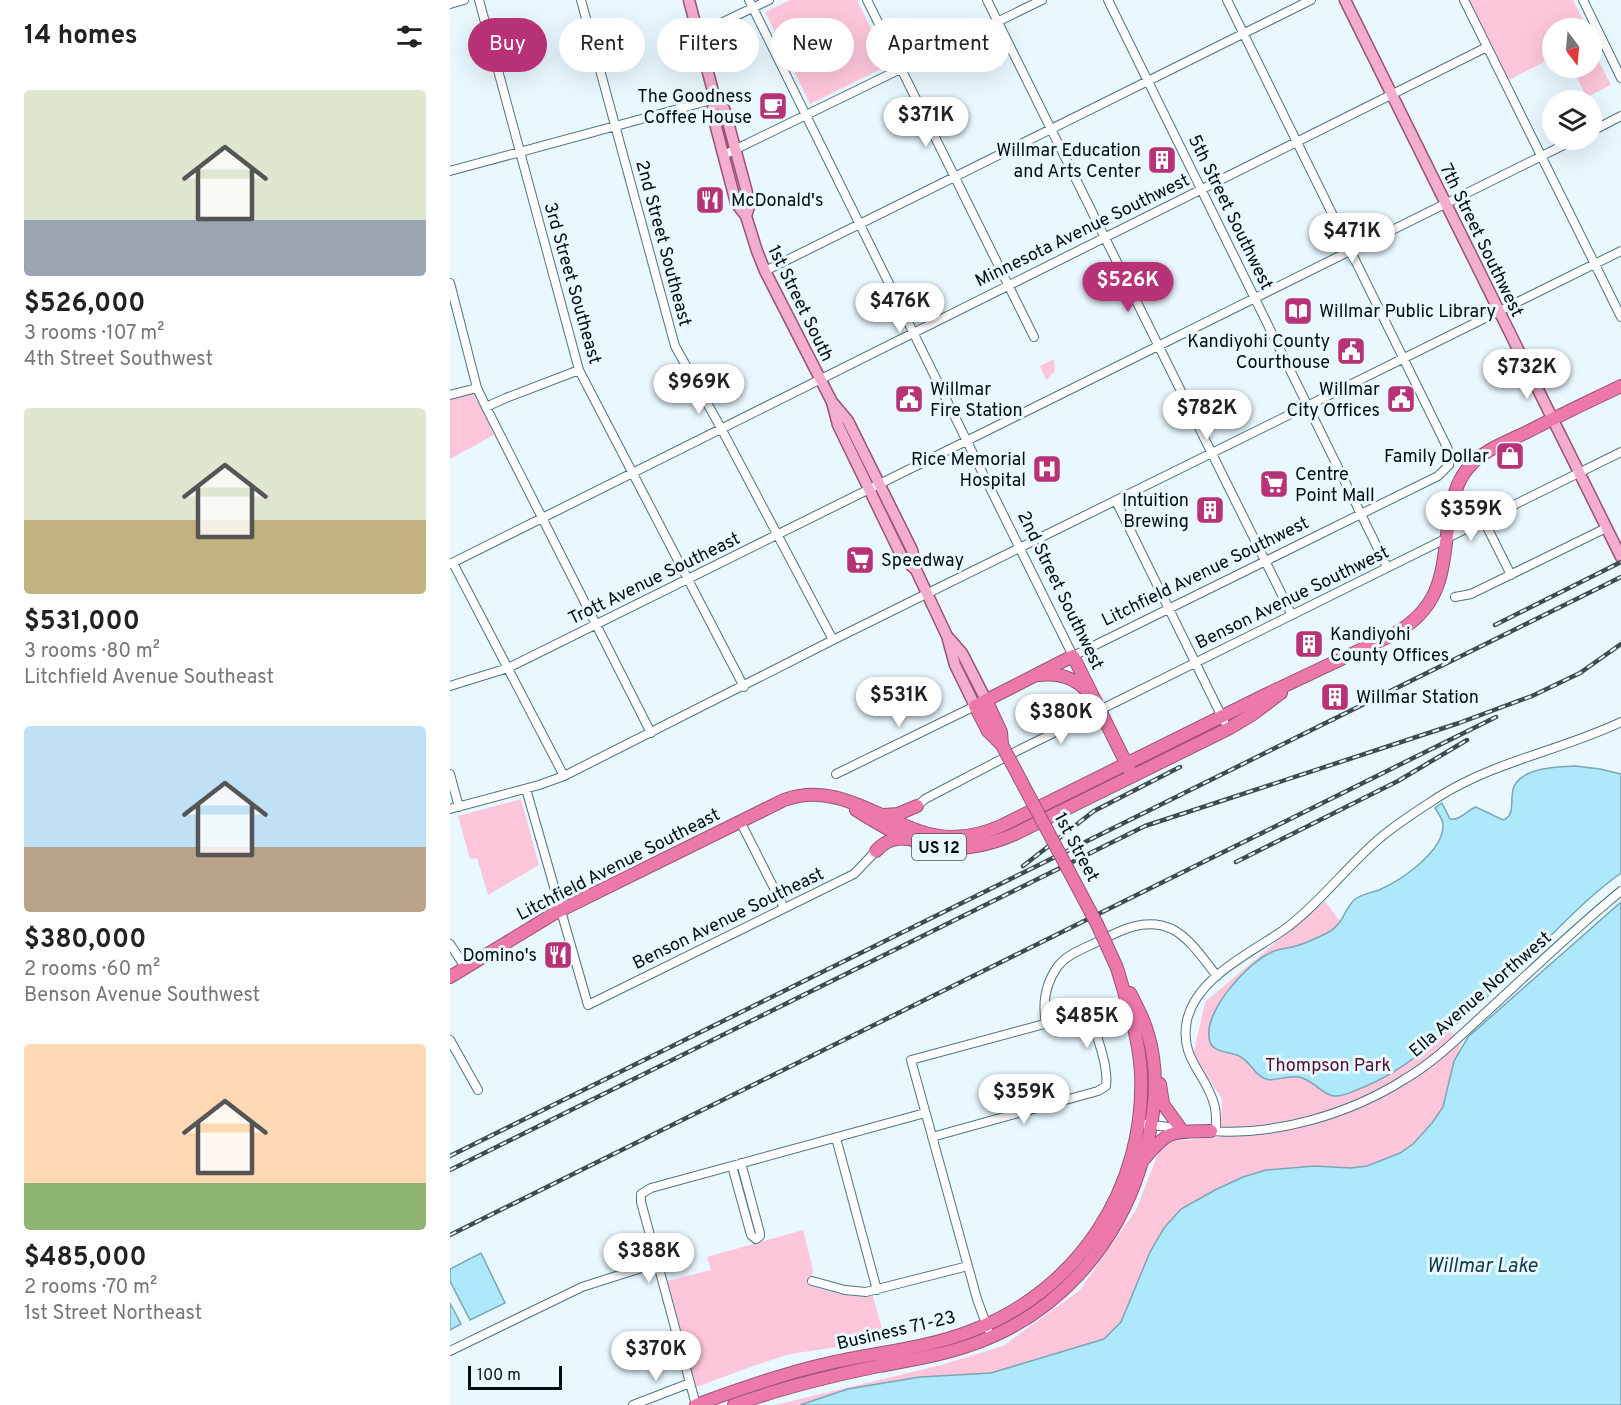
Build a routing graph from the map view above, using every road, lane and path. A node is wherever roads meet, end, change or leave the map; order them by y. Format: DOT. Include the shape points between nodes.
graph roads {
  1 [pos="464,0"];
  2 [pos="479,0"];
  3 [pos="581,0"];
  4 [pos="688,0"];
  5 [pos="769,0"];
  6 [pos="867,0"];
  7 [pos="987,0"];
  8 [pos="1042,0"];
  9 [pos="1108,0"];
  10 [pos="1227,0"];
  11 [pos="1311,0"];
  12 [pos="1345,0"];
  13 [pos="1464,0"];
  14 [pos="1583,0"];
  15 [pos="450,4"];
  16 [pos="751,4"];
  17 [pos="693,18"];
  18 [pos="726,18"];
  19 [pos="876,18"];
  20 [pos="996,18"];
  21 [pos="1006,18"];
  22 [pos="1243,34"];
  23 [pos="1010,46"];
  24 [pos="1487,47"];
  25 [pos="708,72"];
  26 [pos="896,72"];
  27 [pos="903,72"];
  28 [pos="1621,78"];
  29 [pos="1148,81"];
  30 [pos="1392,94"];
  31 [pos="715,99"];
  32 [pos="806,116"];
  33 [pos="1621,116"];
  34 [pos="1602,126"];
  35 [pos="615,127"];
  36 [pos="1051,129"];
  37 [pos="1296,142"];
  38 [pos="735,150"];
  39 [pos="1553,150"];
  40 [pos="519,152"];
  41 [pos="724,155"];
  42 [pos="1540,156"];
  43 [pos="450,171"];
  44 [pos="954,176"];
  45 [pos="1202,189"];
  46 [pos="1445,202"];
  47 [pos="746,216"];
  48 [pos="860,223"];
  49 [pos="1105,237"];
  50 [pos="1350,250"];
  51 [pos="1621,251"];
  52 [pos="1594,264"];
  53 [pos="765,271"];
  54 [pos="450,283"];
  55 [pos="1008,285"];
  56 [pos="1255,297"];
  57 [pos="1499,311"];
  58 [pos="1621,317"];
  59 [pos="914,332"];
  60 [pos="1034,337"];
  61 [pos="1158,345"];
  62 [pos="1403,359"];
  63 [pos="579,370"];
  64 [pos="821,379"];
  65 [pos="1621,386"];
  66 [pos="477,388"];
  67 [pos="450,395"];
  68 [pos="832,402"];
  69 [pos="1308,405"];
  70 [pos="486,407"];
  71 [pos="1552,420"];
  72 [pos="721,428"];
  73 [pos="967,440"];
  74 [pos="1621,452"];
  75 [pos="1212,453"];
  76 [pos="633,472"];
  77 [pos="1579,473"];
  78 [pos="879,483"];
  79 [pos="868,488"];
  80 [pos="1116,501"];
  81 [pos="1362,514"];
  82 [pos="541,518"];
  83 [pos="1484,521"];
  84 [pos="1606,528"];
  85 [pos="778,534"];
  86 [pos="1446,540"];
  87 [pos="1021,548"];
  88 [pos="1621,557"];
  89 [pos="1266,562"];
  90 [pos="452,563"];
  91 [pos="1387,567"];
  92 [pos="916,570"];
  93 [pos="1511,575"];
  94 [pos="688,579"];
  95 [pos="928,594"];
  96 [pos="1455,597"];
  97 [pos="1169,609"];
  98 [pos="1292,615"];
  99 [pos="597,625"];
  100 [pos="833,640"];
  101 [pos="1073,656"];
  102 [pos="1196,663"];
  103 [pos="508,668"];
  104 [pos="1029,678"];
  105 [pos="1296,681"];
  106 [pos="450,686"];
  107 [pos="744,687"];
  108 [pos="980,703"];
  109 [pos="1098,707"];
  110 [pos="1222,717"];
  111 [pos="1621,722"];
  112 [pos="1228,729"];
  113 [pos="651,733"];
  114 [pos="1006,750"];
  115 [pos="1126,764"];
  116 [pos="450,774"];
  117 [pos="836,774"];
  118 [pos="564,776"];
  119 [pos="1132,776"];
  120 [pos="526,789"];
  121 [pos="837,798"];
  122 [pos="917,806"];
  123 [pos="454,808"];
  124 [pos="883,815"];
  125 [pos="740,821"];
  126 [pos="920,832"];
  127 [pos="909,839"];
  128 [pos="876,851"];
  129 [pos="1621,891"];
  130 [pos="784,908"];
  131 [pos="560,910"];
  132 [pos="450,944"];
  133 [pos="465,967"];
  134 [pos="1117,968"];
  135 [pos="1217,976"];
  136 [pos="450,977"];
  137 [pos="1046,1023"];
  138 [pos="1149,1036"];
  139 [pos="450,1040"];
  140 [pos="478,1090"];
  141 [pos="925,1113"];
  142 [pos="1138,1124"];
  143 [pos="1151,1125"];
  144 [pos="1181,1129"];
  145 [pos="1214,1131"];
  146 [pos="932,1137"];
  147 [pos="836,1138"];
  148 [pos="1142,1162"];
  149 [pos="737,1164"];
  150 [pos="657,1263"];
  151 [pos="968,1266"];
  152 [pos="812,1281"];
  153 [pos="877,1290"];
  154 [pos="986,1325"];
  155 [pos="992,1337"];
  156 [pos="450,1351"];
  157 [pos="690,1383"];
  158 [pos="633,1405"];
  159 [pos="696,1405"];
  160 [pos="734,1405"];
  1 -- 15 [label="street"];
  2 -- 40 [label="street, 3rd Street Southeast"];
  3 -- 35 [label="street, 2nd Street Southeast"];
  4 -- 17 [label="main road, 1st Street South"];
  5 -- 16 [label="street"];
  6 -- 19 [label="street"];
  7 -- 20 [label="street"];
  8 -- 21 [label="street"];
  9 -- 29 [label="street, 5th Street Southwest"];
  10 -- 22 [label="street"];
  11 -- 22 [label="street"];
  12 -- 30 [label="main road, 7th Street Southwest"];
  13 -- 24 [label="street"];
  14 -- 28 [label="street"];
  16 -- 18 [label="street"];
  16 -- 32 [label="street, 2nd Street Southwest"];
  22 -- 29 [label="street"];
  22 -- 37 [label="street"];
  23 -- 36 [label="street"];
  24 -- 30 [label="street, Minnesota Avenue Southwest"];
  24 -- 42 [label="street"];
  25 -- 31 [label="main road, 1st Street South"];
  26 -- 32 [label="street"];
  27 -- 44 [label="street"];
  29 -- 36 [label="street"];
  29 -- 45 [label="street, 5th Street Southwest"];
  30 -- 37 [label="street, Minnesota Avenue Southwest"];
  30 -- 46 [label="main road, 7th Street Southwest"];
  31 -- 35 [label="street"];
  31 -- 38 [label="main road, 1st Street South" via="725,111"];
  31 -- 41 [label="main road, 1st Street South" via="712,112"];
  32 -- 38 [label="street"];
  32 -- 48 [label="street, 2nd Street Southwest"];
  33 -- 34 [label="street"];
  35 -- 40 [label="street"];
  35 -- 72 [label="street, 2nd Street Southeast" via="675,346"];
  36 -- 44 [label="street"];
  36 -- 49 [label="street"];
  37 -- 45 [label="street, Minnesota Avenue Southwest"];
  37 -- 50 [label="street"];
  38 -- 41 [label="street"];
  38 -- 47 [label="main road, 1st Street South" via="748,200"];
  39 -- 42 [label="street, Trott Avenue Southeast"];
  40 -- 43 [label="street"];
  40 -- 63 [label="street, 3rd Street Southeast"];
  41 -- 47 [label="main road, 1st Street South" via="736,203"];
  42 -- 46 [label="street, Trott Avenue Southeast"];
  42 -- 52 [label="street"];
  44 -- 48 [label="street"];
  44 -- 55 [label="street"];
  45 -- 49 [label="street, Minnesota Avenue Southwest"];
  45 -- 56 [label="street, 5th Street Southwest"];
  46 -- 50 [label="street, Trott Avenue Southeast"];
  46 -- 57 [label="main road, 7th Street Southwest"];
  47 -- 53 [label="main road, 1st Street South"];
  48 -- 53 [label="street"];
  48 -- 59 [label="street, 2nd Street Southwest"];
  49 -- 55 [label="street, Minnesota Avenue Southwest"];
  49 -- 61 [label="street"];
  50 -- 56 [label="street, Trott Avenue Southeast"];
  50 -- 62 [label="street"];
  51 -- 52 [label="street"];
  52 -- 57 [label="street"];
  52 -- 58 [label="street"];
  53 -- 64 [label="main road, 1st Street South"];
  54 -- 66 [label="street"];
  55 -- 59 [label="street, Minnesota Avenue Southwest"];
  55 -- 60 [label="street"];
  56 -- 61 [label="street, Trott Avenue Southeast"];
  56 -- 69 [label="street, 5th Street Southwest"];
  57 -- 62 [label="street"];
  57 -- 71 [label="main road, 7th Street Southwest"];
  59 -- 64 [label="street, Minnesota Avenue Southwest"];
  59 -- 73 [label="street, 2nd Street Southwest"];
  61 -- 73 [label="street, Trott Avenue Southeast"];
  61 -- 75 [label="street"];
  62 -- 69 [label="street"];
  62 -- 81 [label="street, Litchfield Avenue Southwest" via="1447,447 1449,465 1438,476"];
  63 -- 70 [label="street"];
  63 -- 76 [label="street, 3rd Street Southeast"];
  64 -- 68 [label="main road, 1st Street South"];
  64 -- 72 [label="street, Minnesota Avenue Southwest"];
  65 -- 71 [label="highway, US 12"];
  66 -- 67 [label="street"];
  66 -- 70 [label="street"];
  68 -- 78 [label="main road, 1st Street South" via="848,421"];
  68 -- 79 [label="main road, 1st Street South" via="838,426"];
  69 -- 75 [label="street"];
  69 -- 81 [label="street, 5th Street Southwest"];
  70 -- 82 [label="street"];
  71 -- 77 [label="main road, 7th Street Southwest"];
  71 -- 86 [label="highway, US 12" via="1491,450 1468,467 1452,502"];
  72 -- 76 [label="street, Minnesota Avenue Southwest"];
  72 -- 85 [label="street, 2nd Street Southeast"];
  73 -- 78 [label="street, Trott Avenue Southeast"];
  73 -- 87 [label="street, 2nd Street Southwest"];
  74 -- 77 [label="street, Benson Avenue Southwest"];
  75 -- 80 [label="street"];
  75 -- 89 [label="street"];
  76 -- 82 [label="street, Minnesota Avenue Southwest"];
  76 -- 94 [label="street, 3rd Street Southeast"];
  77 -- 83 [label="street, Benson Avenue Southwest"];
  77 -- 84 [label="main road, 7th Street Southwest"];
  78 -- 79 [label="street, Trott Avenue Southeast"];
  78 -- 92 [label="main road, 1st Street South" via="912,550"];
  79 -- 85 [label="street, Trott Avenue Southeast"];
  79 -- 92 [label="main road, 1st Street South" via="902,557"];
  80 -- 87 [label="street"];
  80 -- 97 [label="street"];
  81 -- 89 [label="street, Litchfield Avenue Southwest"];
  81 -- 91 [label="street, 5th Street Southwest"];
  82 -- 90 [label="street, Minnesota Avenue Southwest"];
  82 -- 99 [label="street"];
  83 -- 86 [label="street, Benson Avenue Southwest"];
  83 -- 93 [label="street"];
  84 -- 88 [label="main road, 7th Street Southwest"];
  84 -- 93 [label="street"];
  85 -- 94 [label="street, Trott Avenue Southeast"];
  85 -- 100 [label="street, 2nd Street Southeast"];
  86 -- 91 [label="street, Benson Avenue Southwest"];
  86 -- 105 [label="highway, US 12" via="1436,591 1416,619 1394,634"];
  87 -- 95 [label="street"];
  87 -- 101 [label="street, 2nd Street Southwest"];
  89 -- 97 [label="street, Litchfield Avenue Southwest"];
  89 -- 98 [label="street"];
  90 -- 103 [label="street"];
  91 -- 98 [label="street, Benson Avenue Southwest"];
  92 -- 95 [label="main road, 1st Street South"];
  93 -- 96 [label="street"];
  94 -- 99 [label="street, Trott Avenue Southeast"];
  94 -- 107 [label="street, 3rd Street Southeast"];
  95 -- 100 [label="street"];
  95 -- 108 [label="main road, 1st Street South" via="955,665"];
  97 -- 101 [label="street, Litchfield Avenue Southwest"];
  97 -- 102 [label="street"];
  98 -- 102 [label="street, Benson Avenue Southwest"];
  99 -- 103 [label="street, Trott Avenue Southeast"];
  99 -- 113 [label="street"];
  100 -- 107 [label="street"];
  101 -- 104 [label="highway, Litchfield Avenue Southwest"];
  101 -- 109 [label="highway, 2nd Street Southwest"];
  102 -- 109 [label="street, Benson Avenue Southwest"];
  102 -- 110 [label="street"];
  103 -- 106 [label="street, Trott Avenue Southeast"];
  103 -- 118 [label="street"];
  104 -- 108 [label="highway, Litchfield Avenue Southwest"];
  104 -- 109 [label="highway" via="1051,674 1068,677 1081,684"];
  105 -- 110 [label="highway, US 12"];
  105 -- 112 [label="highway, US 12"];
  107 -- 113 [label="street"];
  108 -- 114 [label="highway, 1st Street" via="988,730"];
  108 -- 117 [label="street"];
  109 -- 114 [label="street, Benson Avenue Southwest"];
  109 -- 115 [label="highway, 2nd Street Southwest"];
  110 -- 112 [label="street"];
  110 -- 115 [label="highway, US 12"];
  111 -- 135 [label="street" via="1491,770 1442,795 1380,838 1287,927"];
  112 -- 119 [label="highway, US 12"];
  113 -- 118 [label="street"];
  114 -- 122 [label="street"];
  114 -- 134 [label="highway, 1st Street, bridge"];
  115 -- 119 [label="highway, 2nd Street Southwest"];
  115 -- 126 [label="highway, US 12" via="993,830 946,837"];
  116 -- 123 [label="street"];
  118 -- 120 [label="street"];
  119 -- 127 [label="highway, US 12" via="1003,839 974,848 939,847"];
  120 -- 123 [label="street"];
  120 -- 131 [label="street"];
  121 -- 124 [label="highway, US 12"];
  121 -- 125 [label="highway, Litchfield Avenue Southeast / US 12" via="819,794 792,797"];
  121 -- 127 [label="highway, US 12"];
  122 -- 124 [label="highway"];
  122 -- 126 [label="highway" via="912,821"];
  124 -- 126 [label="highway, US 12"];
  125 -- 130 [label="street"];
  125 -- 131 [label="highway, Litchfield Avenue Southeast / US 12"];
  127 -- 128 [label="highway" via="894,839"];
  128 -- 130 [label="street, Benson Avenue Southeast" via="854,874"];
  129 -- 145 [label="street, Ella Avenue Northwest" via="1450,1045 1405,1079 1356,1104 1305,1121 1263,1129"];
  130 -- 131 [label="street, Benson Avenue Southeast" via="588,1005"];
  131 -- 133 [label="highway, Litchfield Avenue Southeast / US 12"];
  132 -- 133 [label="street"];
  133 -- 136 [label="highway, Litchfield Avenue Southeast / US 12"];
  134 -- 138 [label="highway, Business 71-23"];
  134 -- 142 [label="highway, Business 71-23" via="1138,1045"];
  135 -- 137 [label="street" via="1172,930 1149,924 1123,929 1072,954 1058,967 1043,999"];
  135 -- 145 [label="street" via="1197,996 1186,1032 1190,1056 1214,1102"];
  137 -- 141 [label="street" via="911,1060"];
  137 -- 146 [label="street" via="1089,1012 1106,1086"];
  138 -- 143 [label="highway, Business 71-23" via="1154,1068"];
  138 -- 144 [label="highway" via="1163,1104"];
  139 -- 140 [label="street"];
  141 -- 146 [label="street"];
  141 -- 147 [label="street"];
  142 -- 143 [label="street, Ella Avenue Northwest"];
  142 -- 154 [label="highway, Business 71-23" via="1116,1198 1086,1249 1046,1289"];
  143 -- 144 [label="street, Ella Avenue Northwest"];
  143 -- 148 [label="highway, Business 71-23"];
  144 -- 145 [label="street, Ella Avenue Northwest"];
  145 -- 148 [label="highway" via="1165,1136"];
  146 -- 151 [label="street"];
  147 -- 149 [label="street"];
  147 -- 153 [label="street"];
  148 -- 155 [label="highway, Business 71-23" via="1120,1218 1078,1277 1033,1314"];
  149 -- 149 [label="street" via="751,1235 756,1239 760,1233"];
  149 -- 150 [label="street" via="643,1191 640,1197"];
  150 -- 156 [label="street" via="582,1287"];
  150 -- 157 [label="street"];
  151 -- 153 [label="street"];
  151 -- 154 [label="street"];
  152 -- 153 [label="street" via="854,1292"];
  154 -- 155 [label="street"];
  154 -- 159 [label="highway, Business 71-23" via="944,1340 784,1375"];
  155 -- 160 [label="highway, Business 71-23" via="934,1356 829,1377"];
  157 -- 158 [label="street"];
  157 -- 159 [label="street"];
}
